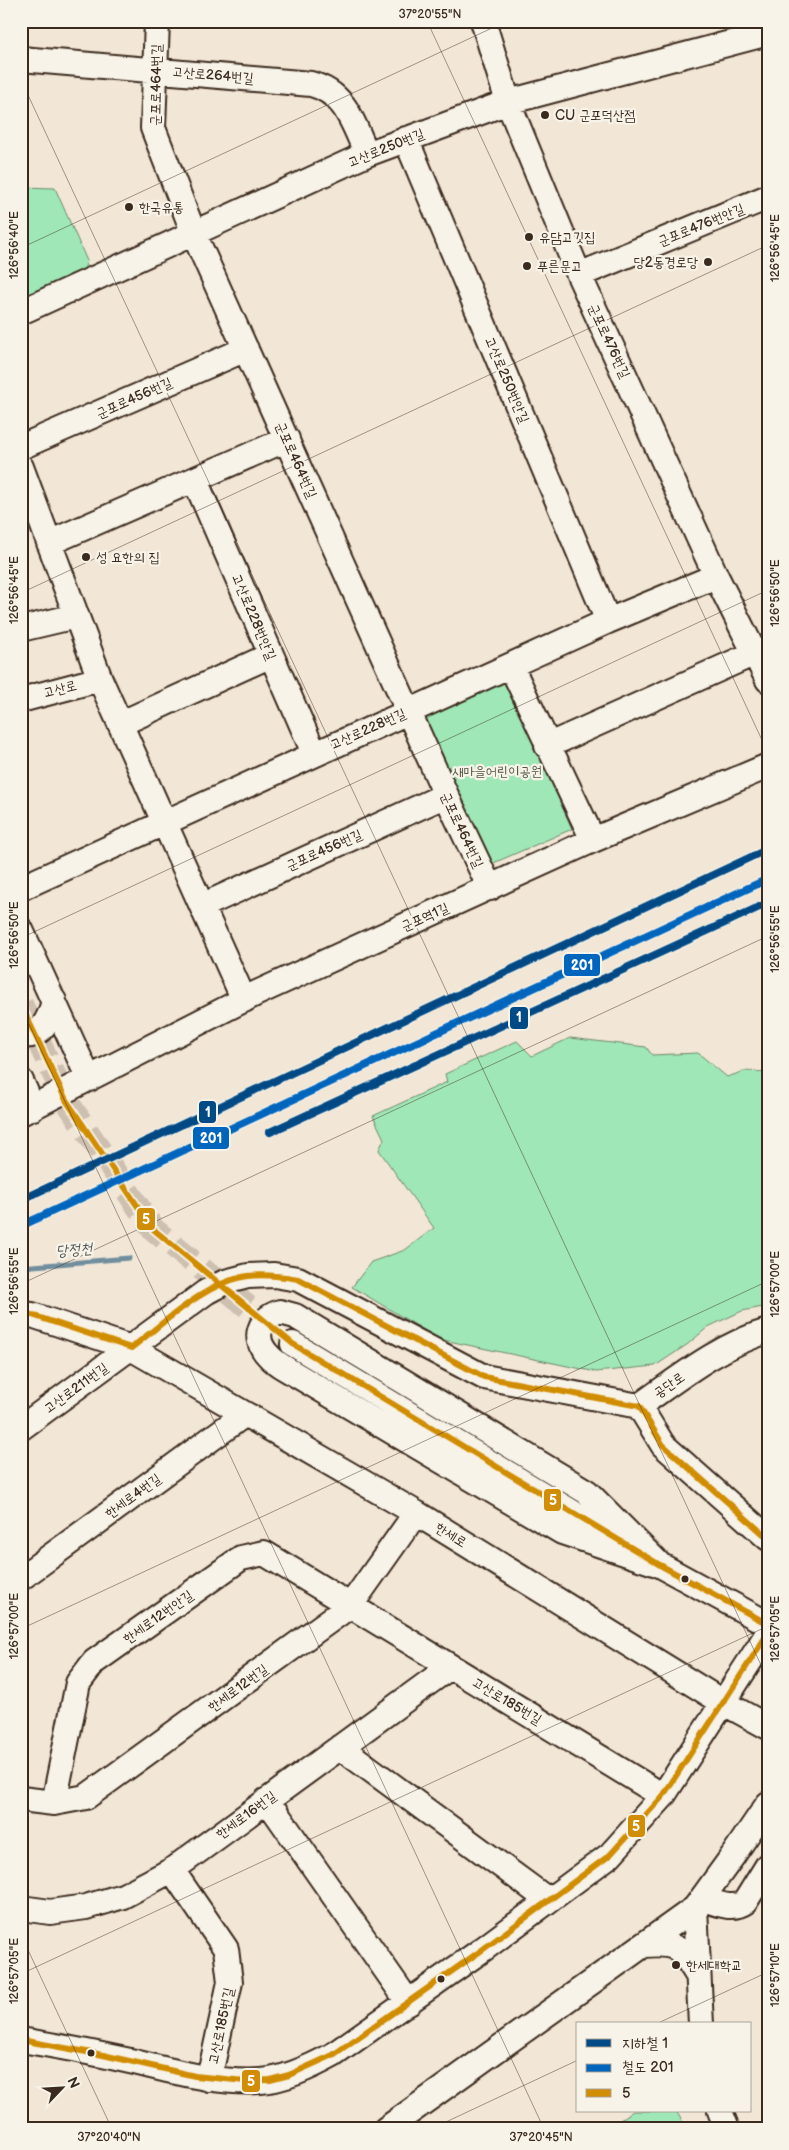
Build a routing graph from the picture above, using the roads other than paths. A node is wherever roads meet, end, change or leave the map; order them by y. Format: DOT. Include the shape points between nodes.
graph roads {
  1 [pos="157,21"];
  2 [pos="483,21"];
  3 [pos="768,33"];
  4 [pos="21,59"];
  5 [pos="155,70"];
  6 [pos="508,102"];
  7 [pos="406,139"];
  8 [pos="367,154"];
  9 [pos="768,197"];
  10 [pos="194,234"];
  11 [pos="579,276"];
  12 [pos="21,312"];
  13 [pos="246,349"];
  14 [pos="287,439"];
  15 [pos="21,447"];
  16 [pos="21,467"];
  17 [pos="195,480"];
  18 [pos="50,543"];
  19 [pos="716,576"];
  20 [pos="76,616"];
  21 [pos="608,621"];
  22 [pos="21,629"];
  23 [pos="755,653"];
  24 [pos="271,655"];
  25 [pos="511,666"];
  26 [pos="100,680"];
  27 [pos="768,680"];
  28 [pos="21,700"];
  29 [pos="408,711"];
  30 [pos="120,724"];
  31 [pos="547,746"];
  32 [pos="314,753"];
  33 [pos="768,766"];
  34 [pos="446,795"];
  35 [pos="164,823"];
  36 [pos="593,840"];
  37 [pos="21,888"];
  38 [pos="490,888"];
  39 [pos="202,906"];
  40 [pos="21,930"];
  41 [pos="244,1000"];
  42 [pos="54,1001"];
  43 [pos="21,1035"];
  44 [pos="89,1079"];
  45 [pos="21,1081"];
  46 [pos="27,1111"];
  47 [pos="21,1314"];
  48 [pos="768,1331"];
  49 [pos="293,1344"];
  50 [pos="131,1348"];
  51 [pos="639,1406"];
  52 [pos="245,1414"];
  53 [pos="21,1428"];
  54 [pos="416,1514"];
  55 [pos="768,1538"];
  56 [pos="660,1564"];
  57 [pos="21,1578"];
  58 [pos="352,1605"];
  59 [pos="757,1612"];
  60 [pos="768,1624"];
  61 [pos="768,1633"];
  62 [pos="450,1667"];
  63 [pos="724,1703"];
  64 [pos="768,1727"];
  65 [pos="340,1747"];
  66 [pos="663,1796"];
  67 [pos="21,1799"];
  68 [pos="267,1800"];
  69 [pos="54,1803"];
  70 [pos="768,1804"];
  71 [pos="768,1865"];
  72 [pos="172,1870"];
  73 [pos="548,1900"];
  74 [pos="699,1903"];
  75 [pos="21,1908"];
  76 [pos="644,1944"];
  77 [pos="698,1976"];
  78 [pos="408,2003"];
  79 [pos="701,2022"];
  80 [pos="21,2040"];
  81 [pos="210,2079"];
  82 [pos="720,2112"];
  83 [pos="386,2129"];
  84 [pos="727,2129"];
  1 -- 5 [label="street, 군포로464번길"];
  2 -- 6 [label="street, 군포로476번길"];
  3 -- 6 [label="street, 고산로250번길"];
  4 -- 5 [label="street, 고산로264번길"];
  5 -- 8 [label="street, 고산로264번길" via="324,87 346,108"];
  5 -- 10 [label="street, 군포로464번길" via="154,128"];
  6 -- 7 [label="street, 고산로250번길"];
  6 -- 11 [label="street, 군포로476번길"];
  7 -- 8 [label="street, 고산로250번길"];
  7 -- 21 [label="street, 고산로250번안길"];
  8 -- 10 [label="street, 고산로250번길"];
  9 -- 11 [label="street, 군포로476번안길"];
  10 -- 12 [label="street, 고산로250번길"];
  10 -- 13 [label="street, 군포로464번길"];
  11 -- 19 [label="street, 군포로476번길"];
  13 -- 14 [label="street, 군포로464번길"];
  13 -- 15 [label="street, 군포로456번길"];
  14 -- 17 [label="street"];
  14 -- 29 [label="street, 군포로464번길"];
  16 -- 18 [label="street"];
  17 -- 18 [label="street"];
  17 -- 24 [label="street, 고산로228번안길"];
  18 -- 20 [label="street"];
  19 -- 21 [label="street, 고산로228번길"];
  19 -- 23 [label="street, 군포로476번길"];
  20 -- 22 [label="street"];
  20 -- 26 [label="street"];
  21 -- 25 [label="street, 고산로228번길"];
  23 -- 27 [label="street, 군포로476번길"];
  23 -- 31 [label="street"];
  24 -- 30 [label="street"];
  24 -- 32 [label="street, 고산로228번안길"];
  25 -- 29 [label="street, 고산로228번길"];
  25 -- 31 [label="street"];
  26 -- 28 [label="street, 고산로"];
  26 -- 30 [label="street"];
  29 -- 32 [label="street, 고산로228번길"];
  29 -- 34 [label="street, 군포로464번길"];
  30 -- 35 [label="street"];
  31 -- 36 [label="street"];
  32 -- 35 [label="street, 고산로228번길"];
  33 -- 36 [label="street, 군포역1길"];
  34 -- 38 [label="street, 군포로464번길"];
  34 -- 39 [label="street, 군포로456번길"];
  35 -- 37 [label="street, 고산로228번길"];
  35 -- 39 [label="street"];
  36 -- 38 [label="street, 군포역1길"];
  38 -- 41 [label="street, 군포역1길"];
  39 -- 41 [label="street"];
  40 -- 42 [label="street"];
  41 -- 44 [label="street, 군포역1길"];
  42 -- 43 [label="street" via="46,1025 34,1033"];
  42 -- 44 [label="street"];
  44 -- 46 [label="street, 군포역1길"];
  45 -- 46 [label="street"];
  47 -- 50 [label="street, 한세로"];
  48 -- 51 [label="street, 공단로" via="700,1364"];
  49 -- 56 [label="street"];
  50 -- 51 [label="street, 공단로" via="191,1302 225,1282 248,1276 274,1275 298,1279 484,1377"];
  50 -- 52 [label="street, 한세로"];
  50 -- 53 [label="street, 고산로211번길"];
  51 -- 55 [label="street" via="663,1445"];
  52 -- 54 [label="street, 한세로"];
  52 -- 57 [label="street, 한세로4번길"];
  54 -- 58 [label="street, 한세로12번길"];
  54 -- 63 [label="street, 한세로"];
  56 -- 56 [label="street" via="588,1492 295,1316 280,1312 264,1321 259,1343 269,1356 288,1370 562,1532"];
  56 -- 59 [label="street"];
  58 -- 62 [label="street, 고산로185번길"];
  58 -- 69 [label="street, 한세로12번길" via="86,1797"];
  58 -- 69 [label="street, 한세로12번안길" via="264,1553 241,1558 94,1662 78,1683"];
  59 -- 60 [label="street"];
  61 -- 63 [label="street, 고산로185번길"];
  62 -- 65 [label="street, 한세로16번길"];
  62 -- 66 [label="street, 고산로185번길"];
  63 -- 64 [label="street, 한세로"];
  63 -- 66 [label="street, 고산로185번길"];
  65 -- 68 [label="street, 한세로16번길"];
  65 -- 73 [label="street"];
  66 -- 73 [label="street, 고산로185번길" via="610,1855"];
  67 -- 69 [label="street, 한세로12번길"];
  68 -- 72 [label="street, 한세로16번길"];
  68 -- 78 [label="street"];
  70 -- 74 [label="street"];
  71 -- 74 [label="street" via="740,1905"];
  72 -- 75 [label="street, 한세로16번길" via="122,1896 86,1907 50,1912"];
  72 -- 81 [label="street, 고산로185번길" via="226,1949 230,1982"];
  73 -- 78 [label="street, 고산로185번길"];
  74 -- 76 [label="street"];
  74 -- 77 [label="street"];
  76 -- 77 [label="street" via="666,1943 684,1952"];
  76 -- 83 [label="street"];
  77 -- 79 [label="street"];
  78 -- 81 [label="street, 고산로185번길" via="333,2055 299,2071 262,2081"];
  80 -- 81 [label="street, 고산로185번길"];
  82 -- 84 [label="street"];
}
